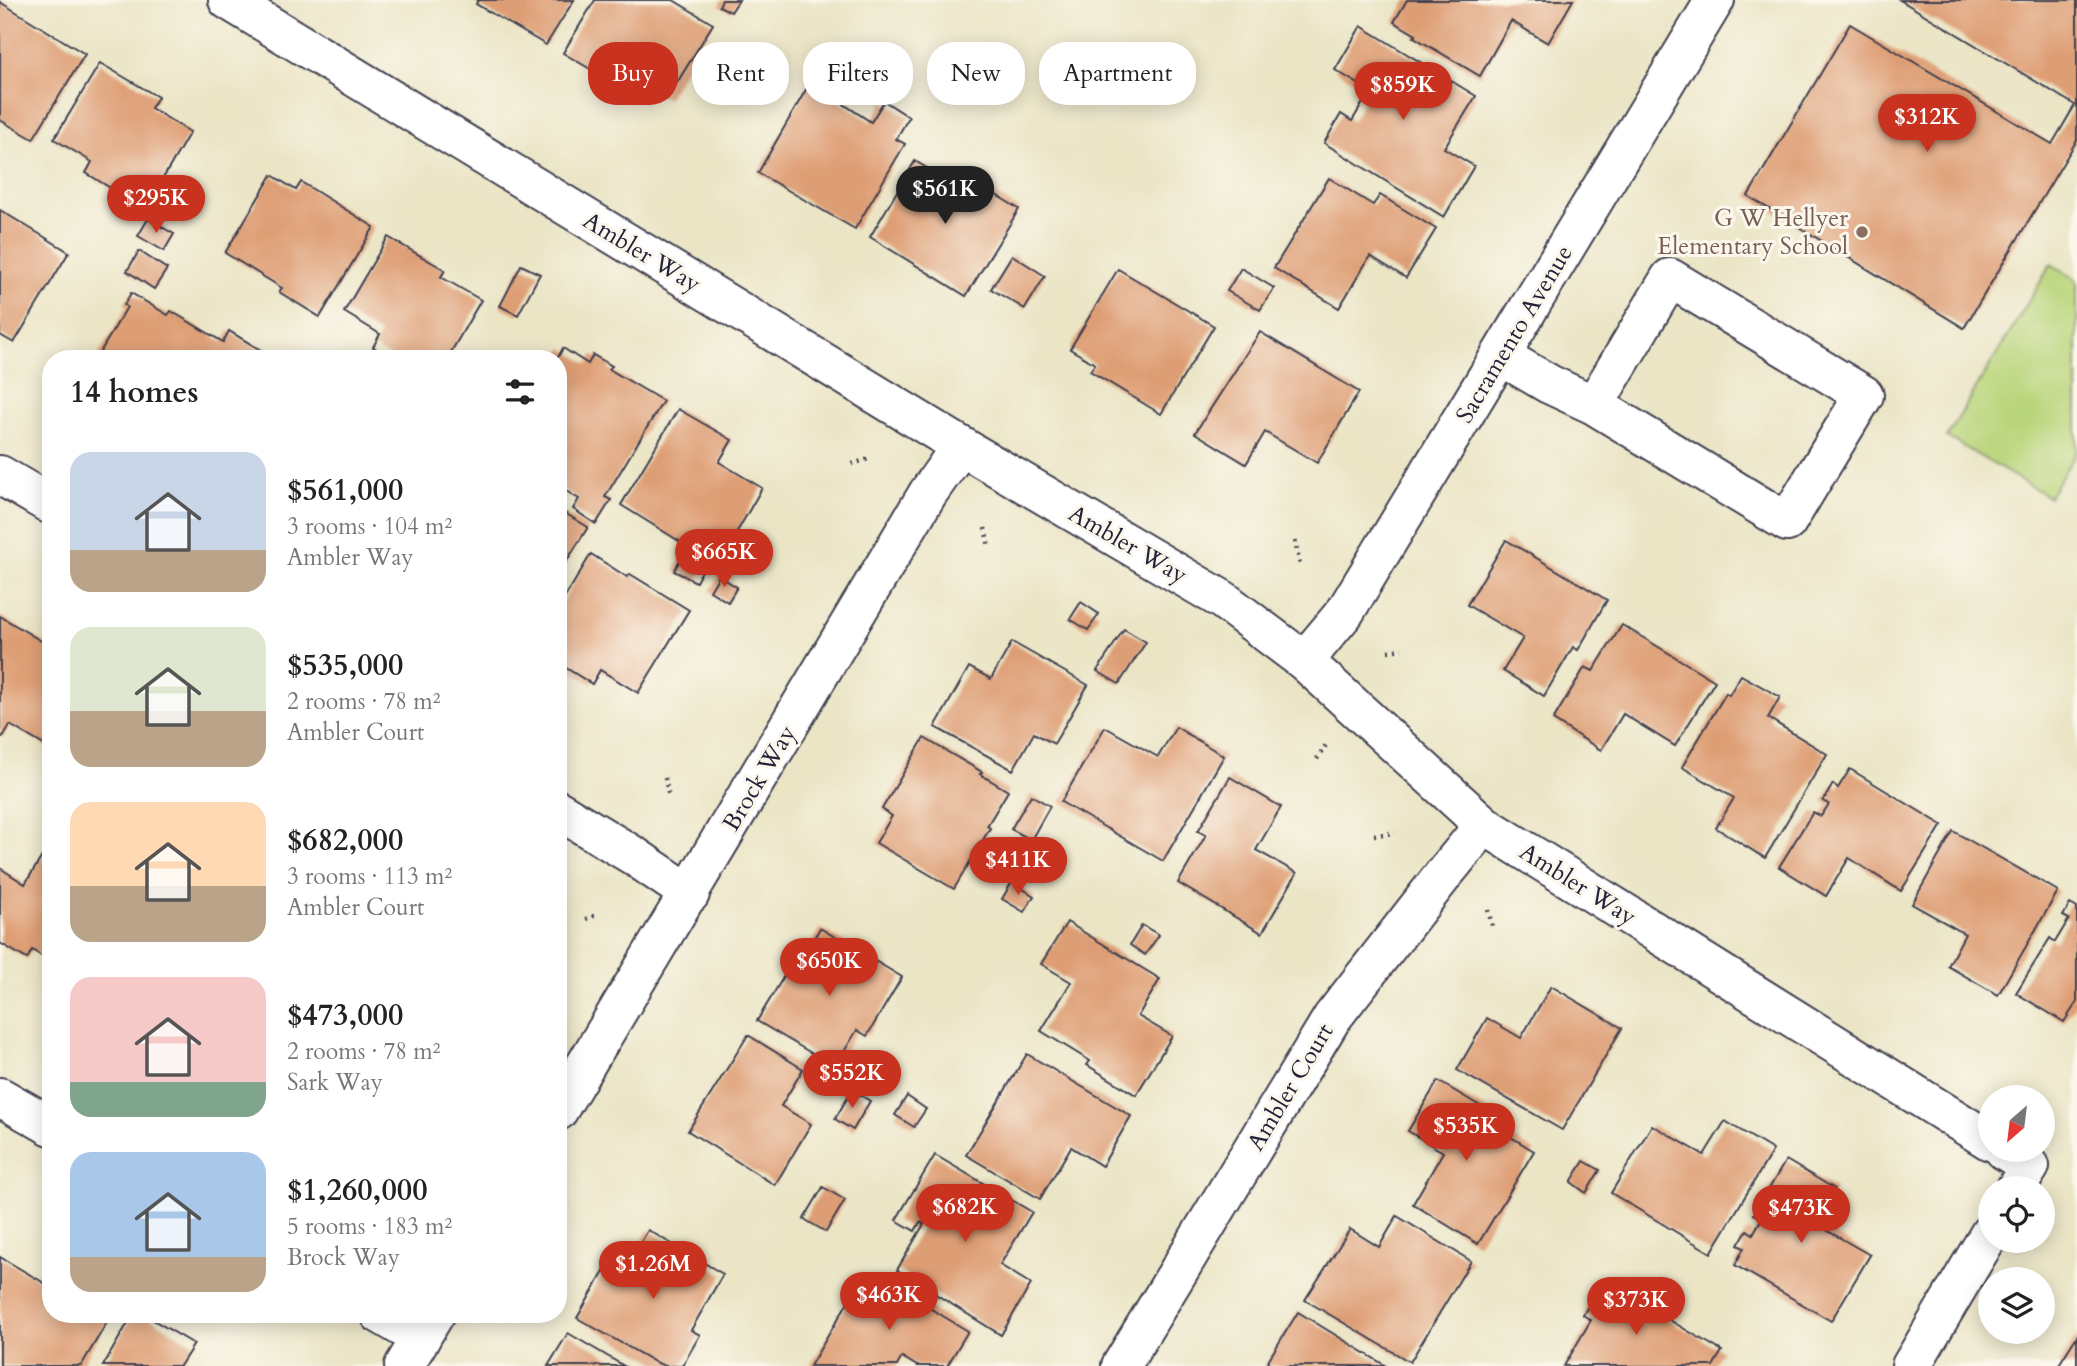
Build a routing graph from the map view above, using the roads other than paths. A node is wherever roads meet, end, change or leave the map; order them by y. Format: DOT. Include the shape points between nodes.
graph roads {
  1 [pos="228,0"];
  2 [pos="1715,0"];
  3 [pos="1501,356"];
  4 [pos="1594,405"];
  5 [pos="961,446"];
  6 [pos="0,475"];
  7 [pos="42,500"];
  8 [pos="1304,662"];
  9 [pos="567,815"];
  10 [pos="1484,825"];
  11 [pos="690,894"];
  12 [pos="567,1096"];
  13 [pos="0,1097"];
  14 [pos="42,1121"];
  15 [pos="1978,1134"];
  16 [pos="1978,1253"];
  17 [pos="394,1323"];
  18 [pos="420,1339"];
  19 [pos="1121,1366"];
  20 [pos="1911,1366"];
  1 -- 5 [label="street, Ambler Way"];
  2 -- 3 [label="street, Sacramento Avenue"];
  3 -- 4 [label="street"];
  3 -- 8 [label="street, Sacramento Avenue" via="1345,612"];
  4 -- 4 [label="street" via="1787,522 1864,395 1671,278"];
  5 -- 8 [label="street, Ambler Way" via="1223,600"];
  5 -- 11 [label="street, Brock Way" via="928,493"];
  6 -- 7 [label="street"];
  8 -- 10 [label="street, Ambler Way"];
  9 -- 11 [label="street"];
  10 -- 15 [label="street, Ambler Way"];
  10 -- 19 [label="street, Ambler Court" via="1332,1018"];
  11 -- 12 [label="street, Brock Way"];
  13 -- 14 [label="street"];
  16 -- 20 [label="street"];
  17 -- 18 [label="street"];
}
